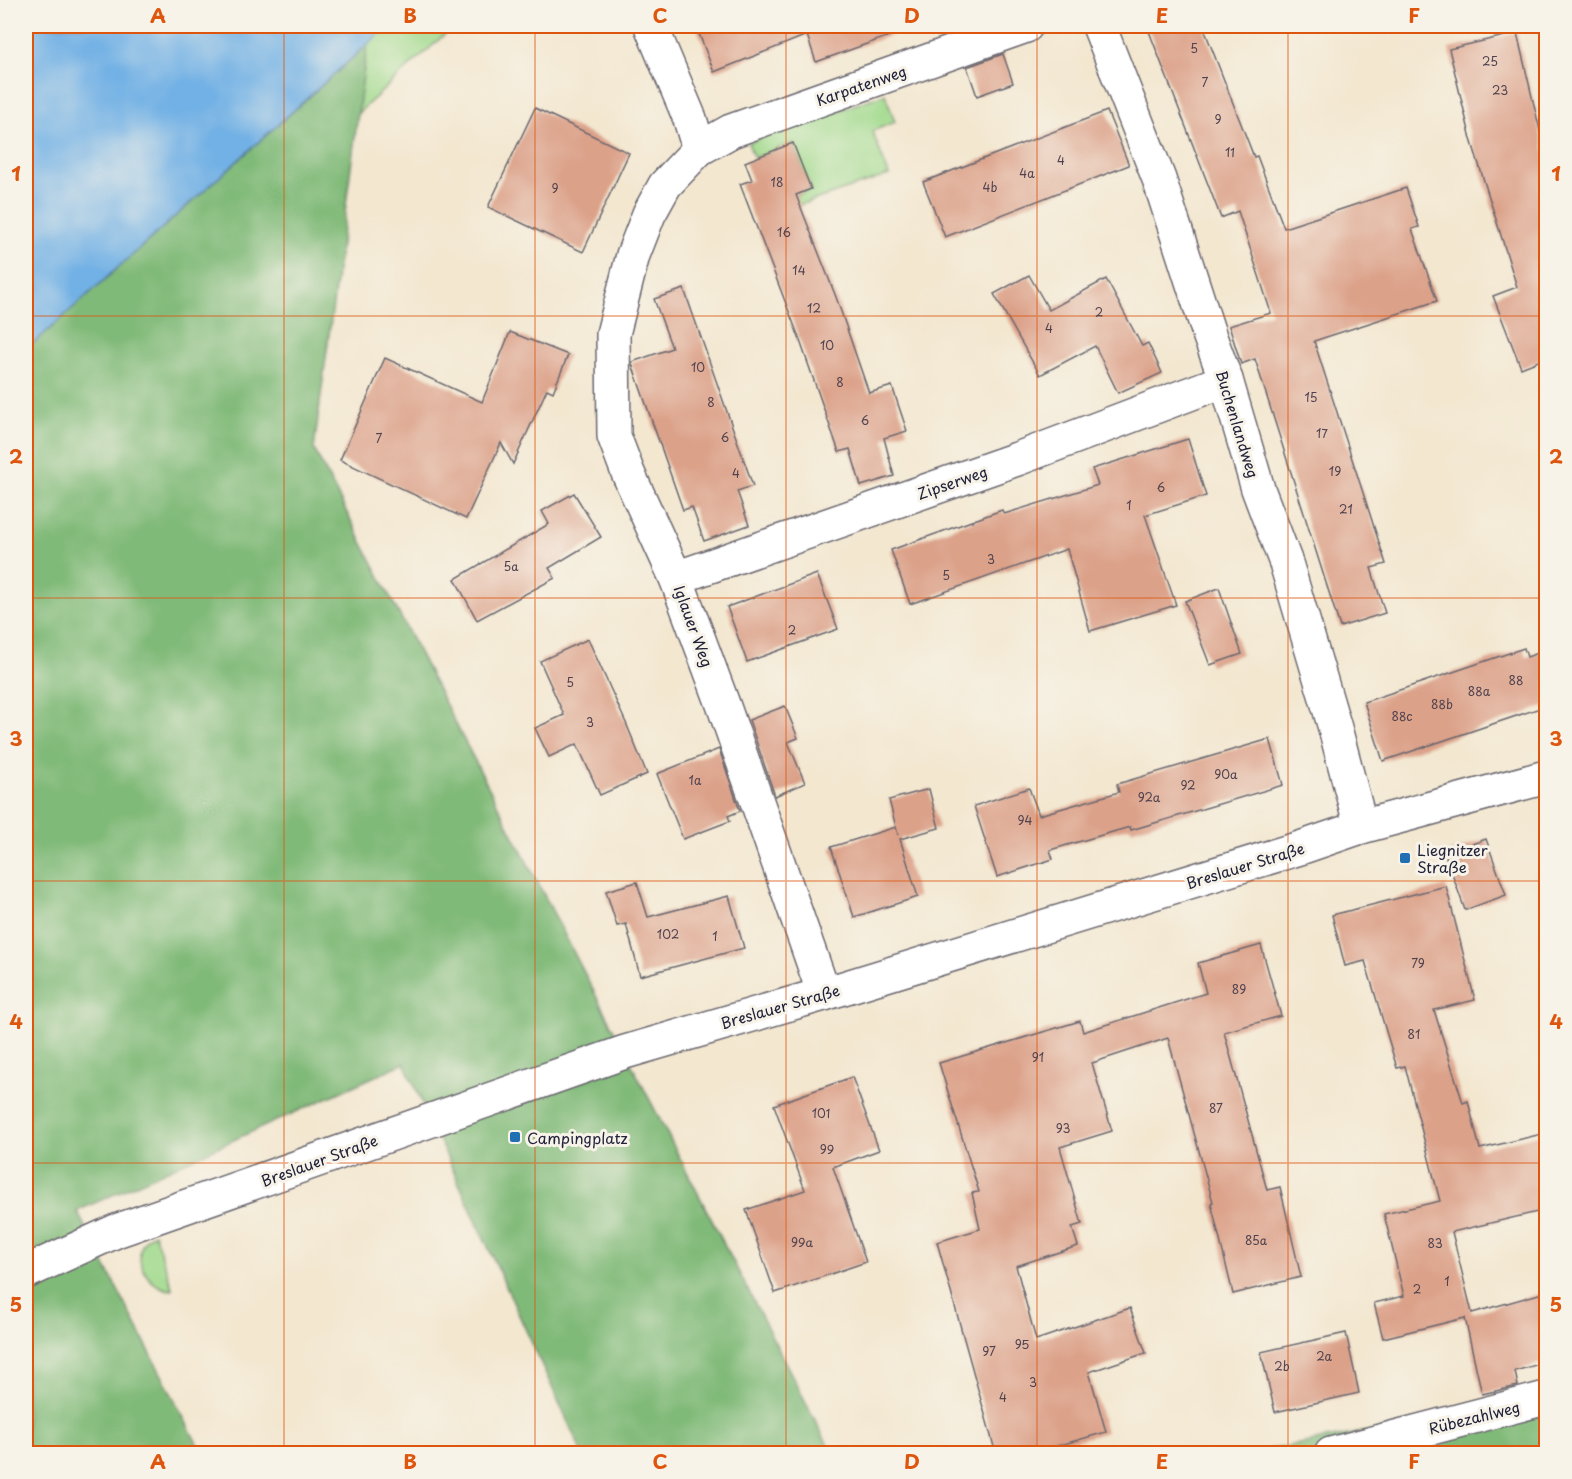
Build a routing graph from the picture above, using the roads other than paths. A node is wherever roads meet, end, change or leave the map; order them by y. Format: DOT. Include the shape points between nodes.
graph roads {
  1 [pos="651,26"];
  2 [pos="1026,26"];
  3 [pos="1099,26"];
  4 [pos="699,149"];
  5 [pos="633,255"];
  6 [pos="1226,380"];
  7 [pos="676,578"];
  8 [pos="1546,777"];
  9 [pos="1360,827"];
  10 [pos="824,994"];
  11 [pos="26,1272"];
  12 [pos="1546,1398"];
  13 [pos="1331,1454"];
  1 -- 4 [label="street"];
  2 -- 4 [label="street, Karpatenweg" via="731,131"];
  3 -- 6 [label="street, Buchenlandweg" via="1159,179"];
  4 -- 5 [label="street, Karpatenweg" via="665,184"];
  5 -- 7 [label="street, Iglauer Weg" via="613,334 614,436"];
  6 -- 7 [label="street, Zipserweg" via="1017,459"];
  6 -- 9 [label="street, Buchenlandweg" via="1258,489 1308,634"];
  7 -- 10 [label="street, Iglauer Weg"];
  8 -- 9 [label="street, Breslauer Straße"];
  9 -- 10 [label="street, Breslauer Straße"];
  10 -- 11 [label="street, Breslauer Straße" via="625,1052 513,1091 116,1231"];
  12 -- 13 [label="street, Rübezahlweg"];
}
